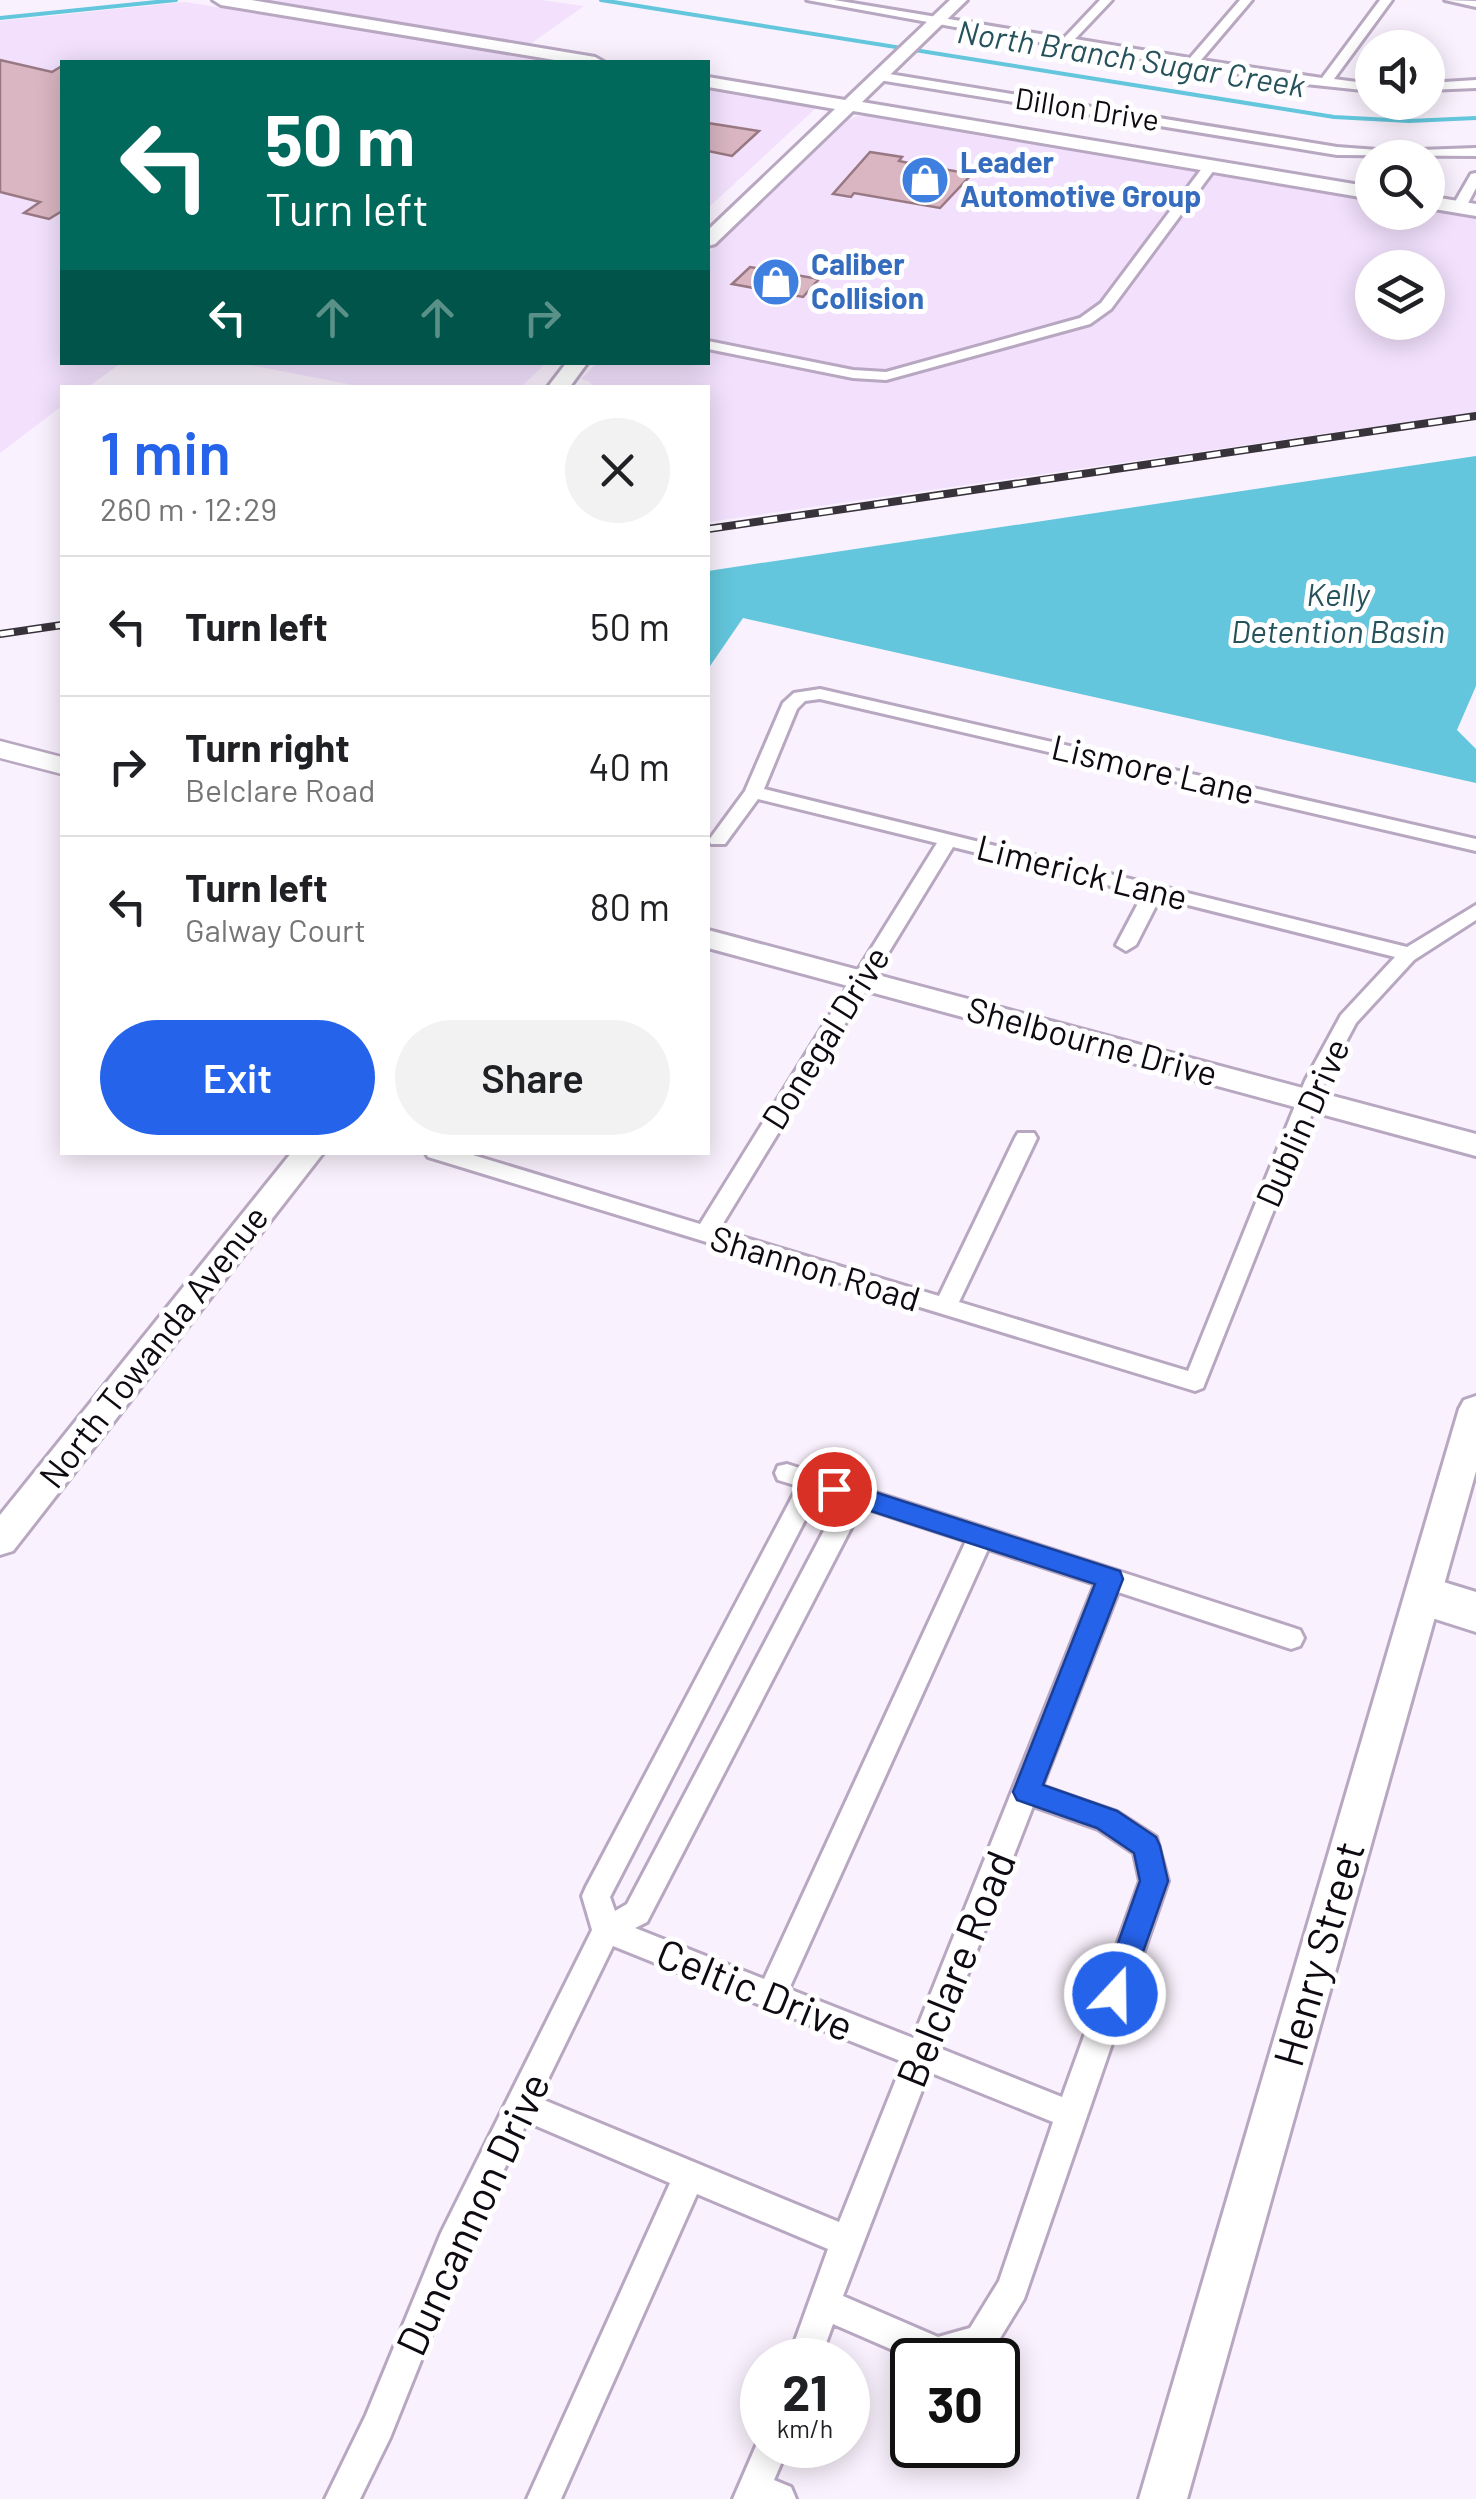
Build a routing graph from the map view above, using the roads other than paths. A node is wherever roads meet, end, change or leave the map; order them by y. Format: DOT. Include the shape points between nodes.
graph roads {
  1 [pos="220,0"];
  2 [pos="814,0"];
  3 [pos="959,0"];
  4 [pos="1106,0"];
  5 [pos="1246,0"];
  6 [pos="1386,0"];
  7 [pos="1451,0"];
  8 [pos="1476,4"];
  9 [pos="935,22"];
  10 [pos="1065,43"];
  11 [pos="583,60"];
  12 [pos="1192,62"];
  13 [pos="877,76"];
  14 [pos="710,82"];
  15 [pos="1325,83"];
  16 [pos="1476,84"];
  17 [pos="1355,86"];
  18 [pos="1445,86"];
  19 [pos="846,105"];
  20 [pos="1471,152"];
  21 [pos="1211,166"];
  22 [pos="1476,174"];
  23 [pos="1355,190"];
  24 [pos="1467,208"];
  25 [pos="710,238"];
  26 [pos="710,346"];
  27 [pos="576,365"];
  28 [pos="559,385"];
  29 [pos="0,750"];
  30 [pos="60,765"];
  31 [pos="754,792"];
  32 [pos="718,840"];
  33 [pos="948,840"];
  34 [pos="1476,844"];
  35 [pos="1154,890"];
  36 [pos="1476,912"];
  37 [pos="710,940"];
  38 [pos="1126,944"];
  39 [pos="1410,954"];
  40 [pos="862,980"];
  41 [pos="1308,1100"];
  42 [pos="1026,1138"];
  43 [pos="1476,1146"];
  44 [pos="307,1155"];
  45 [pos="455,1155"];
  46 [pos="481,1159"];
  47 [pos="704,1235"];
  48 [pos="945,1308"];
  49 [pos="1196,1382"];
  50 [pos="1476,1408"];
  51 [pos="787,1473"];
  52 [pos="813,1482"];
  53 [pos="855,1496"];
  54 [pos="980,1538"];
  55 [pos="0,1542"];
  56 [pos="1110,1579"];
  57 [pos="1422,1595"];
  58 [pos="1476,1602"];
  59 [pos="1476,1622"];
  60 [pos="1291,1638"];
  61 [pos="1026,1792"];
  62 [pos="606,1930"];
  63 [pos="770,1997"];
  64 [pos="922,2056"];
  65 [pos="523,2106"];
  66 [pos="1072,2116"];
  67 [pos="690,2174"];
  68 [pos="848,2240"];
  69 [pos="825,2304"];
  70 [pos="812,2338"];
  71 [pos="767,2468"];
  72 [pos="761,2496"];
  73 [pos="342,2499"];
  74 [pos="544,2499"];
  75 [pos="1163,2499"];
  1 -- 11 [label="main road"];
  2 -- 9 [label="street"];
  3 -- 9 [label="main road"];
  4 -- 10 [label="street"];
  5 -- 12 [label="street"];
  6 -- 15 [label="street"];
  7 -- 8 [label="street"];
  9 -- 10 [label="street"];
  9 -- 13 [label="main road"];
  10 -- 12 [label="street"];
  12 -- 15 [label="street"];
  13 -- 19 [label="main road"];
  13 -- 20 [label="street, Dillon Drive" via="1337,151"];
  14 -- 19 [label="main road"];
  15 -- 17 [label="street"];
  16 -- 18 [label="street"];
  19 -- 21 [label="main road"];
  19 -- 25 [label="main road"];
  20 -- 22 [label="street"];
  21 -- 23 [label="main road"];
  21 -- 26 [label="street" via="1106,306 1085,321 886,376"];
  22 -- 24 [label="street"];
  27 -- 28 [label="main road"];
  29 -- 30 [label="main road"];
  31 -- 32 [label="street"];
  31 -- 33 [label="street, Limerick Lane"];
  31 -- 34 [label="street, Lismore Lane" via="792,702 830,695"];
  33 -- 35 [label="street, Limerick Lane"];
  33 -- 40 [label="street, Donegal Drive"];
  35 -- 38 [label="street"];
  35 -- 39 [label="street, Limerick Lane"];
  36 -- 39 [label="street, Dublin Drive"];
  37 -- 40 [label="main road, Shelbourne Drive"];
  39 -- 41 [label="street, Dublin Drive" via="1348,1020"];
  40 -- 41 [label="main road, Shelbourne Drive"];
  40 -- 47 [label="street, Donegal Drive"];
  41 -- 43 [label="main road, Shelbourne Drive"];
  41 -- 49 [label="street, Dublin Drive"];
  42 -- 48 [label="street"];
  44 -- 55 [label="main road, North Towanda Avenue"];
  45 -- 46 [label="street, Shannon Road"];
  46 -- 47 [label="street, Shannon Road"];
  47 -- 48 [label="street, Shannon Road"];
  48 -- 49 [label="street, Shannon Road"];
  50 -- 57 [label="main road, Henry Street"];
  51 -- 52 [label="street"];
  52 -- 53 [label="street"];
  52 -- 62 [label="street, Duncannon Drive" via="596,1896"];
  53 -- 54 [label="street"];
  53 -- 62 [label="street, Duncannon Drive" via="638,1913"];
  54 -- 56 [label="street"];
  54 -- 63 [label="street"];
  56 -- 60 [label="street"];
  56 -- 61 [label="street, Belclare Road"];
  57 -- 58 [label="street"];
  57 -- 59 [label="street"];
  57 -- 75 [label="main road, Henry Street"];
  61 -- 64 [label="street, Belclare Road"];
  61 -- 66 [label="street" via="1107,1820 1146,1846 1154,1881"];
  62 -- 63 [label="street, Celtic Drive"];
  62 -- 65 [label="street, Duncannon Drive"];
  63 -- 64 [label="street, Celtic Drive"];
  64 -- 66 [label="street, Celtic Drive"];
  64 -- 68 [label="street, Belclare Road"];
  65 -- 67 [label="street"];
  65 -- 73 [label="street, Duncannon Drive" via="452,2244"];
  66 -- 69 [label="street" via="1013,2288 980,2342 938,2353"];
  67 -- 68 [label="street"];
  67 -- 74 [label="street"];
  68 -- 69 [label="street, Belclare Road"];
  69 -- 70 [label="street, Belclare Road"];
  71 -- 72 [label="street"];
}
